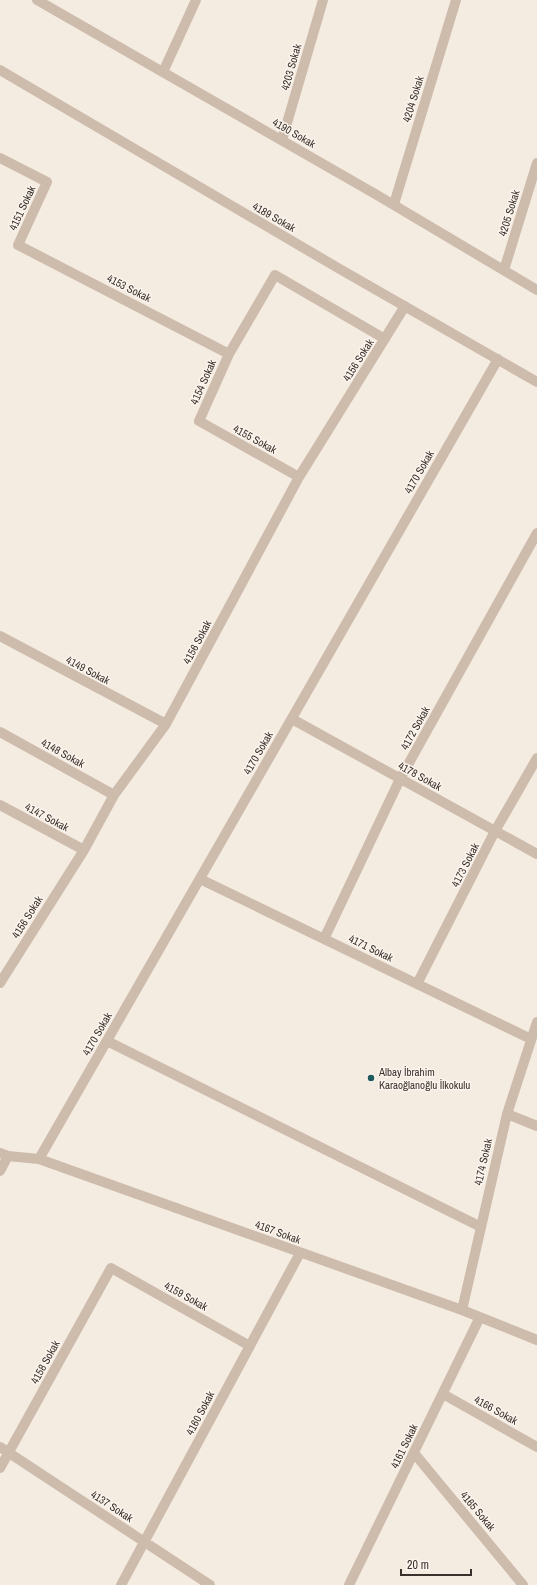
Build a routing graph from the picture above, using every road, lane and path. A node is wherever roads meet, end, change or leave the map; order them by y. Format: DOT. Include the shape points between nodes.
graph roads {
  1 [pos="37,0"];
  2 [pos="196,0"];
  3 [pos="323,0"];
  4 [pos="456,0"];
  5 [pos="51,4"];
  6 [pos="0,70"];
  7 [pos="163,72"];
  8 [pos="282,140"];
  9 [pos="0,158"];
  10 [pos="537,163"];
  11 [pos="394,204"];
  12 [pos="18,245"];
  13 [pos="504,270"];
  14 [pos="537,290"];
  15 [pos="405,306"];
  16 [pos="385,339"];
  17 [pos="229,354"];
  18 [pos="498,359"];
  19 [pos="537,382"];
  20 [pos="199,421"];
  21 [pos="299,477"];
  22 [pos="537,533"];
  23 [pos="0,636"];
  24 [pos="292,719"];
  25 [pos="166,724"];
  26 [pos="0,732"];
  27 [pos="537,758"];
  28 [pos="400,779"];
  29 [pos="114,795"];
  30 [pos="0,805"];
  31 [pos="496,831"];
  32 [pos="84,850"];
  33 [pos="537,854"];
  34 [pos="200,879"];
  35 [pos="324,939"];
  36 [pos="0,983"];
  37 [pos="417,984"];
  38 [pos="537,1022"];
  39 [pos="531,1039"];
  40 [pos="107,1041"];
  41 [pos="506,1114"];
  42 [pos="537,1126"];
  43 [pos="4,1154"];
  44 [pos="39,1159"];
  45 [pos="0,1171"];
  46 [pos="481,1227"];
  47 [pos="300,1253"];
  48 [pos="111,1268"];
  49 [pos="462,1310"];
  50 [pos="480,1317"];
  51 [pos="537,1340"];
  52 [pos="250,1346"];
  53 [pos="443,1394"];
  54 [pos="537,1447"];
  55 [pos="4,1450"];
  56 [pos="414,1453"];
  57 [pos="0,1468"];
  58 [pos="144,1542"];
  59 [pos="121,1585"];
  60 [pos="210,1585"];
  61 [pos="349,1585"];
  62 [pos="524,1585"];
  1 -- 5 [label="street, 4190 Sokak"];
  2 -- 7 [label="street"];
  3 -- 8 [label="street, 4203 Sokak"];
  4 -- 11 [label="street, 4204 Sokak"];
  5 -- 7 [label="street, 4190 Sokak"];
  6 -- 15 [label="street, 4189 Sokak"];
  7 -- 8 [label="street, 4190 Sokak"];
  8 -- 11 [label="street, 4190 Sokak"];
  9 -- 12 [label="street, 4151 Sokak" via="47,182"];
  10 -- 13 [label="street, 4205 Sokak"];
  11 -- 13 [label="street, 4190 Sokak"];
  12 -- 17 [label="street, 4153 Sokak"];
  13 -- 14 [label="street, 4190 Sokak"];
  15 -- 16 [label="street, 4156 Sokak"];
  15 -- 18 [label="street, 4189 Sokak"];
  16 -- 17 [label="street, 4154 Sokak" via="275,275"];
  16 -- 21 [label="street, 4156 Sokak"];
  17 -- 20 [label="street, 4154 Sokak"];
  18 -- 19 [label="street, 4189 Sokak"];
  18 -- 24 [label="street, 4170 Sokak"];
  20 -- 21 [label="street, 4155 Sokak"];
  21 -- 25 [label="street, 4156 Sokak"];
  22 -- 28 [label="street, 4172 Sokak"];
  23 -- 25 [label="street, 4149 Sokak"];
  24 -- 28 [label="street, 4178 Sokak"];
  24 -- 34 [label="street, 4170 Sokak"];
  25 -- 29 [label="street, 4156 Sokak"];
  26 -- 29 [label="street, 4148 Sokak"];
  27 -- 31 [label="street, 4173 Sokak"];
  28 -- 31 [label="street, 4178 Sokak"];
  28 -- 35 [label="street, 4172 Sokak"];
  29 -- 32 [label="street, 4156 Sokak"];
  30 -- 32 [label="street, 4147 Sokak"];
  31 -- 33 [label="street, 4178 Sokak"];
  31 -- 37 [label="street, 4173 Sokak"];
  32 -- 36 [label="street, 4156 Sokak"];
  34 -- 35 [label="street, 4171 Sokak"];
  34 -- 40 [label="street, 4170 Sokak"];
  35 -- 37 [label="street, 4171 Sokak"];
  37 -- 39 [label="street, 4171 Sokak"];
  38 -- 39 [label="street, 4174 Sokak"];
  39 -- 41 [label="street, 4174 Sokak"];
  40 -- 44 [label="street, 4170 Sokak"];
  40 -- 46 [label="street"];
  41 -- 42 [label="street"];
  41 -- 46 [label="street, 4174 Sokak"];
  43 -- 44 [label="street, 4167 Sokak"];
  43 -- 45 [label="street"];
  44 -- 47 [label="street, 4167 Sokak"];
  46 -- 49 [label="street, 4174 Sokak"];
  47 -- 49 [label="street, 4167 Sokak"];
  47 -- 52 [label="street, 4160 Sokak"];
  48 -- 52 [label="street, 4159 Sokak"];
  48 -- 55 [label="street, 4158 Sokak"];
  49 -- 50 [label="street, 4167 Sokak"];
  50 -- 51 [label="street, 4167 Sokak"];
  50 -- 53 [label="street, 4161 Sokak"];
  52 -- 58 [label="street, 4160 Sokak"];
  53 -- 54 [label="street, 4166 Sokak"];
  53 -- 56 [label="street, 4161 Sokak"];
  55 -- 57 [label="street, 4158 Sokak"];
  55 -- 58 [label="street, 4137 Sokak"];
  56 -- 61 [label="street, 4161 Sokak"];
  56 -- 62 [label="street, 4165 Sokak"];
  58 -- 59 [label="street, 4160 Sokak"];
  58 -- 60 [label="street, 4137 Sokak"];
}
